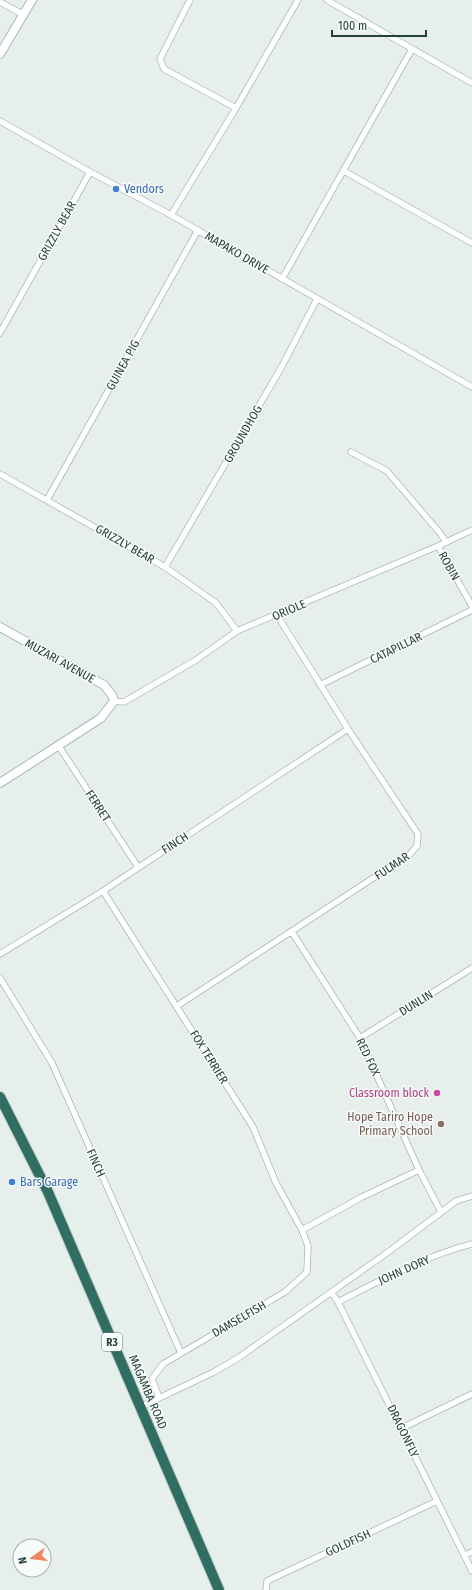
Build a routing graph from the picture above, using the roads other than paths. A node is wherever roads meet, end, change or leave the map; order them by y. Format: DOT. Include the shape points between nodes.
graph roads {
  1 [pos="32,0"];
  2 [pos="190,0"];
  3 [pos="298,0"];
  4 [pos="327,0"];
  5 [pos="0,2"];
  6 [pos="24,15"];
  7 [pos="412,49"];
  8 [pos="0,54"];
  9 [pos="472,83"];
  10 [pos="236,108"];
  11 [pos="0,121"];
  12 [pos="344,171"];
  13 [pos="90,172"];
  14 [pos="171,215"];
  15 [pos="198,230"];
  16 [pos="472,243"];
  17 [pos="282,279"];
  18 [pos="317,299"];
  19 [pos="0,333"];
  20 [pos="472,387"];
  21 [pos="351,452"];
  22 [pos="0,474"];
  23 [pos="47,500"];
  24 [pos="472,530"];
  25 [pos="446,542"];
  26 [pos="438,546"];
  27 [pos="165,567"];
  28 [pos="472,606"];
  29 [pos="472,610"];
  30 [pos="277,615"];
  31 [pos="0,627"];
  32 [pos="237,631"];
  33 [pos="320,685"];
  34 [pos="114,701"];
  35 [pos="348,729"];
  36 [pos="58,745"];
  37 [pos="0,783"];
  38 [pos="138,867"];
  39 [pos="103,891"];
  40 [pos="292,932"];
  41 [pos="0,954"];
  42 [pos="472,968"];
  43 [pos="0,978"];
  44 [pos="177,1006"];
  45 [pos="360,1038"];
  46 [pos="0,1097"];
  47 [pos="419,1170"];
  48 [pos="472,1196"];
  49 [pos="441,1212"];
  50 [pos="302,1230"];
  51 [pos="472,1244"];
  52 [pos="331,1292"];
  53 [pos="338,1302"];
  54 [pos="181,1353"];
  55 [pos="472,1394"];
  56 [pos="159,1397"];
  57 [pos="140,1407"];
  58 [pos="402,1428"];
  59 [pos="437,1502"];
  60 [pos="472,1552"];
  61 [pos="465,1555"];
  62 [pos="472,1571"];
  63 [pos="219,1590"];
  64 [pos="266,1590"];
  1 -- 6 [label="street"];
  2 -- 10 [label="street" via="160,59 164,69"];
  3 -- 10 [label="street"];
  4 -- 7 [label="street"];
  5 -- 6 [label="street"];
  6 -- 8 [label="street"];
  7 -- 9 [label="street"];
  7 -- 12 [label="street"];
  10 -- 14 [label="street"];
  11 -- 13 [label="street, MAPAKO DRIVE"];
  12 -- 16 [label="street"];
  12 -- 17 [label="street"];
  13 -- 14 [label="street, MAPAKO DRIVE"];
  13 -- 19 [label="street, GRIZZLY BEAR"];
  14 -- 15 [label="street, MAPAKO DRIVE"];
  15 -- 17 [label="street, MAPAKO DRIVE"];
  15 -- 23 [label="street, GUINEA PIG"];
  17 -- 18 [label="street, MAPAKO DRIVE"];
  18 -- 20 [label="street, MAPAKO DRIVE"];
  18 -- 27 [label="street, GROUNDHOG" via="281,368"];
  21 -- 25 [label="street" via="387,471"];
  22 -- 23 [label="street, GRIZZLY BEAR"];
  23 -- 27 [label="street, GRIZZLY BEAR"];
  24 -- 25 [label="street, ORIOLE"];
  25 -- 26 [label="street, ORIOLE"];
  26 -- 28 [label="street, ROBIN"];
  26 -- 30 [label="street, ORIOLE"];
  27 -- 32 [label="street, GRIZZLY BEAR" via="216,603"];
  29 -- 33 [label="street, CATAPILLAR"];
  30 -- 32 [label="street, ORIOLE"];
  30 -- 33 [label="street, FULMAR"];
  31 -- 34 [label="street, MUZARI AVENUE" via="104,685"];
  32 -- 34 [label="street, ORIOLE" via="196,660 124,702"];
  33 -- 35 [label="street, FULMAR"];
  34 -- 36 [label="street" via="100,718"];
  35 -- 38 [label="street, FINCH"];
  35 -- 40 [label="street, FULMAR" via="418,834 417,846 410,854"];
  36 -- 37 [label="street"];
  36 -- 38 [label="street, FERRET"];
  38 -- 39 [label="street, FINCH"];
  39 -- 41 [label="street, FINCH"];
  39 -- 44 [label="street, FOX TERRIER"];
  40 -- 44 [label="street, FULMAR"];
  40 -- 45 [label="street, RED FOX"];
  42 -- 45 [label="street, DUNLIN"];
  43 -- 54 [label="street, FINCH" via="52,1063"];
  44 -- 50 [label="street, FOX TERRIER" via="253,1127 276,1183"];
  45 -- 47 [label="street, RED FOX"];
  46 -- 57 [label="highway, MAGAMBA ROAD / R3" via="48,1192"];
  47 -- 49 [label="street, RED FOX"];
  47 -- 50 [label="street"];
  48 -- 49 [label="street" via="456,1201"];
  49 -- 52 [label="street"];
  50 -- 54 [label="street, DAMSELFISH" via="308,1246 306,1272 284,1292"];
  51 -- 53 [label="street, JOHN DORY" via="400,1271"];
  52 -- 53 [label="street, DRAGONFLY"];
  52 -- 56 [label="street" via="238,1358"];
  53 -- 58 [label="street, DRAGONFLY"];
  54 -- 56 [label="street, DAMSELFISH" via="162,1364 152,1379"];
  55 -- 58 [label="street"];
  56 -- 57 [label="street"];
  57 -- 63 [label="highway, MAGAMBA ROAD / R3"];
  58 -- 59 [label="street, DRAGONFLY"];
  59 -- 61 [label="street, DRAGONFLY"];
  59 -- 64 [label="street, GOLDFISH" via="266,1581"];
  60 -- 61 [label="street"];
  61 -- 62 [label="street, DRAGONFLY"];
}
